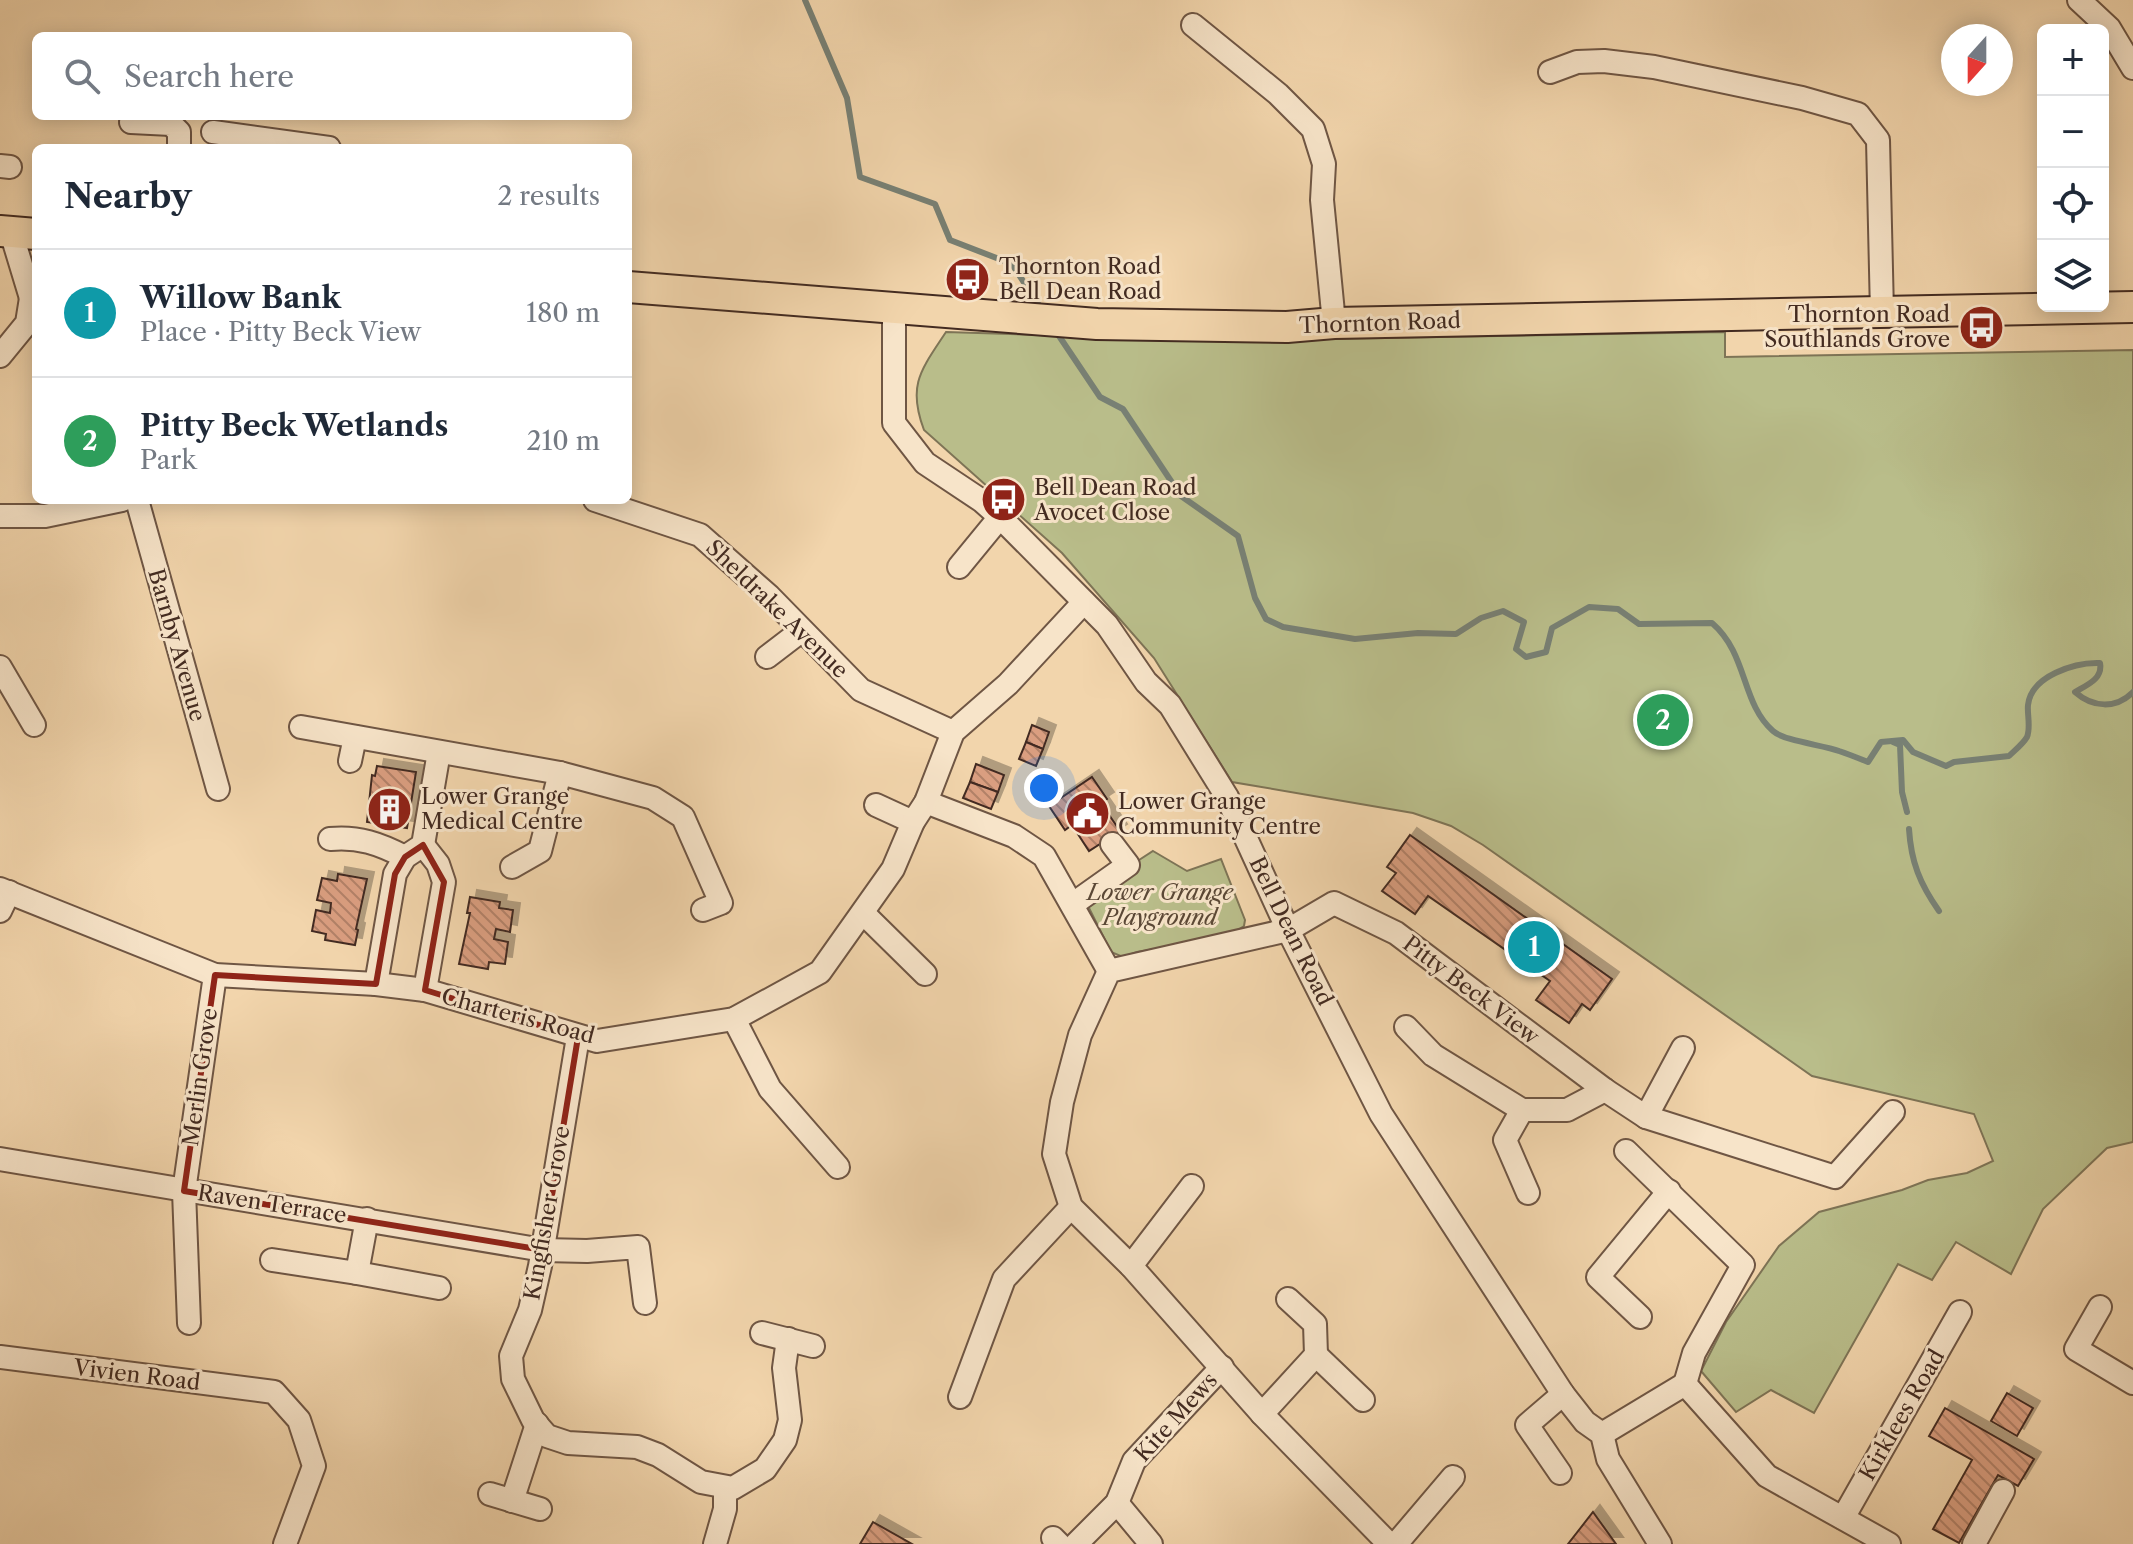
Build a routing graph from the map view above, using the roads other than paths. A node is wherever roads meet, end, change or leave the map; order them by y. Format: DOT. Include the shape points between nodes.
graph roads {
  1 [pos="2079,0"];
  2 [pos="1193,25"];
  3 [pos="2133,68"];
  4 [pos="1550,72"];
  5 [pos="131,122"];
  6 [pos="213,132"];
  7 [pos="179,144"];
  8 [pos="300,144"];
  9 [pos="16,233"];
  10 [pos="32,286"];
  11 [pos="632,287"];
  12 [pos="32,302"];
  13 [pos="2133,307"];
  14 [pos="894,309"];
  15 [pos="1882,313"];
  16 [pos="1334,323"];
  17 [pos="0,356"];
  18 [pos="103,504"];
  19 [pos="138,504"];
  20 [pos="607,504"];
  21 [pos="0,516"];
  22 [pos="1000,517"];
  23 [pos="959,567"];
  24 [pos="1084,602"];
  25 [pos="801,631"];
  26 [pos="767,657"];
  27 [pos="0,667"];
  28 [pos="34,725"];
  29 [pos="301,727"];
  30 [pos="953,732"];
  31 [pos="355,737"];
  32 [pos="439,752"];
  33 [pos="350,761"];
  34 [pos="560,773"];
  35 [pos="218,789"];
  36 [pos="926,802"];
  37 [pos="876,805"];
  38 [pos="913,822"];
  39 [pos="330,839"];
  40 [pos="1112,844"];
  41 [pos="414,851"];
  42 [pos="512,867"];
  43 [pos="3,897"];
  44 [pos="1073,904"];
  45 [pos="703,910"];
  46 [pos="863,913"];
  47 [pos="1288,930"];
  48 [pos="1109,971"];
  49 [pos="925,974"];
  50 [pos="215,975"];
  51 [pos="376,984"];
  52 [pos="425,990"];
  53 [pos="734,1019"];
  54 [pos="1406,1027"];
  55 [pos="578,1037"];
  56 [pos="1683,1048"];
  57 [pos="1605,1090"];
  58 [pos="1522,1110"];
  59 [pos="1893,1112"];
  60 [pos="1646,1117"];
  61 [pos="1626,1151"];
  62 [pos="0,1159"];
  63 [pos="838,1167"];
  64 [pos="1192,1186"];
  65 [pos="184,1191"];
  66 [pos="1669,1191"];
  67 [pos="1528,1193"];
  68 [pos="1071,1207"];
  69 [pos="367,1219"];
  70 [pos="543,1250"];
  71 [pos="272,1260"];
  72 [pos="1131,1266"];
  73 [pos="357,1273"];
  74 [pos="439,1288"];
  75 [pos="1288,1299"];
  76 [pos="645,1303"];
  77 [pos="2100,1307"];
  78 [pos="1960,1312"];
  79 [pos="1640,1317"];
  80 [pos="189,1323"];
  81 [pos="762,1333"];
  82 [pos="788,1339"];
  83 [pos="813,1346"];
  84 [pos="1316,1355"];
  85 [pos="0,1357"];
  86 [pos="1222,1367"];
  87 [pos="2133,1383"];
  88 [pos="1685,1384"];
  89 [pos="1563,1394"];
  90 [pos="960,1397"];
  91 [pos="1363,1400"];
  92 [pos="1262,1414"];
  93 [pos="537,1424"];
  94 [pos="1602,1434"];
  95 [pos="1560,1473"];
  96 [pos="1453,1477"];
  97 [pos="725,1488"];
  98 [pos="2003,1491"];
  99 [pos="490,1494"];
  100 [pos="512,1501"];
  101 [pos="1117,1503"];
  102 [pos="540,1509"];
  103 [pos="1843,1518"];
  104 [pos="1653,1541"];
  105 [pos="285,1544"];
  106 [pos="715,1544"];
  107 [pos="1076,1544"];
  108 [pos="1151,1544"];
  109 [pos="1389,1544"];
  110 [pos="1396,1544"];
  111 [pos="1889,1544"];
  112 [pos="1974,1544"];
  1 -- 3 [label="street" via="2109,28"];
  2 -- 16 [label="street" via="1313,129 1324,164 1322,200"];
  4 -- 15 [label="street" via="1577,62 1654,67 1858,114 1878,140"];
  5 -- 7 [label="street" via="171,124 179,132"];
  6 -- 8 [label="street"];
  9 -- 10 [label="street"];
  11 -- 14 [label="main road, Thornton Road"];
  12 -- 17 [label="street" via="27,323"];
  13 -- 15 [label="main road, Thornton Road"];
  14 -- 16 [label="main road, Thornton Road" via="1097,324"];
  14 -- 22 [label="street, Bell Dean Road" via="894,423 925,463"];
  15 -- 16 [label="main road, Thornton Road"];
  18 -- 21 [label="street" via="45,516"];
  19 -- 35 [label="street, Barnby Avenue"];
  20 -- 25 [label="street, Sheldrake Avenue" via="700,535"];
  22 -- 23 [label="street"];
  22 -- 24 [label="street, Bell Dean Road"];
  24 -- 30 [label="street, Charteris Road" via="1008,684"];
  24 -- 47 [label="street, Bell Dean Road" via="1170,705 1227,797"];
  25 -- 26 [label="street"];
  25 -- 30 [label="street, Sheldrake Avenue" via="861,690"];
  27 -- 28 [label="street"];
  29 -- 31 [label="street"];
  30 -- 36 [label="street, Charteris Road"];
  31 -- 32 [label="street"];
  31 -- 33 [label="street"];
  32 -- 34 [label="street"];
  32 -- 41 [label="street"];
  34 -- 42 [label="street" via="540,851"];
  34 -- 45 [label="street" via="653,798 683,817 721,903"];
  36 -- 38 [label="street, Charteris Road"];
  36 -- 44 [label="street" via="1014,836 1044,856"];
  37 -- 38 [label="street"];
  38 -- 46 [label="street, Charteris Road" via="893,869"];
  39 -- 41 [label="street" via="348,837"];
  40 -- 44 [label="street" via="1128,865"];
  41 -- 51 [label="street" via="395,874"];
  41 -- 52 [label="street" via="438,864 444,882"];
  43 -- 50 [label="street, Charteris Road"];
  44 -- 48 [label="street"];
  46 -- 49 [label="street"];
  46 -- 53 [label="street, Charteris Road" via="820,972"];
  47 -- 48 [label="street"];
  47 -- 57 [label="street, Pitty Beck View" via="1334,903 1396,933"];
  47 -- 89 [label="street, Bell Dean Road" via="1381,1114"];
  48 -- 68 [label="street" via="1080,1035 1062,1102 1054,1154"];
  50 -- 51 [label="street, Charteris Road"];
  50 -- 65 [label="street, Merlin Grove"];
  51 -- 52 [label="street, Charteris Road"];
  52 -- 55 [label="street, Charteris Road"];
  53 -- 55 [label="street, Charteris Road" via="597,1041"];
  53 -- 63 [label="street" via="770,1089"];
  54 -- 58 [label="street" via="1433,1055"];
  55 -- 70 [label="street, Kingfisher Grove"];
  56 -- 60 [label="street"];
  57 -- 58 [label="street" via="1567,1110"];
  57 -- 60 [label="street, Pitty Beck View"];
  58 -- 67 [label="street" via="1505,1140"];
  59 -- 60 [label="street, Pitty Beck View" via="1835,1177"];
  61 -- 66 [label="street"];
  62 -- 65 [label="street, Raven Terrace"];
  64 -- 72 [label="street"];
  65 -- 69 [label="street, Raven Terrace"];
  65 -- 80 [label="street, Merlin Grove"];
  66 -- 79 [label="street" via="1598,1277"];
  66 -- 88 [label="street" via="1743,1265 1694,1353"];
  68 -- 72 [label="street"];
  68 -- 90 [label="street" via="1004,1279"];
  69 -- 70 [label="street, Raven Terrace"];
  69 -- 73 [label="street"];
  70 -- 76 [label="street, Raven Terrace" via="638,1247"];
  70 -- 93 [label="street, Kingfisher Grove" via="530,1310 511,1356 513,1379"];
  71 -- 73 [label="street"];
  72 -- 86 [label="street"];
  73 -- 74 [label="street"];
  75 -- 84 [label="street" via="1315,1324"];
  77 -- 87 [label="street" via="2076,1349"];
  78 -- 103 [label="street, Kirklees Road"];
  81 -- 82 [label="street"];
  82 -- 83 [label="street"];
  82 -- 97 [label="street" via="784,1368 790,1420 785,1440 765,1469"];
  84 -- 91 [label="street"];
  84 -- 92 [label="street"];
  85 -- 105 [label="street, Vivien Road" via="274,1392 299,1420 314,1466"];
  86 -- 92 [label="street"];
  86 -- 101 [label="street, Kite Mews" via="1134,1461"];
  88 -- 94 [label="street"];
  88 -- 103 [label="street" via="1767,1476"];
  89 -- 94 [label="street, Bell Dean Road"];
  89 -- 95 [label="street" via="1527,1425"];
  92 -- 109 [label="street"];
  93 -- 97 [label="street" via="547,1436 568,1443 637,1447 701,1482"];
  93 -- 100 [label="street"];
  94 -- 104 [label="street, Bell Dean Road" via="1608,1459"];
  96 -- 110 [label="street"];
  97 -- 106 [label="street"];
  98 -- 112 [label="street"];
  99 -- 100 [label="street"];
  100 -- 102 [label="street"];
  101 -- 107 [label="street, Kite Mews"];
  101 -- 108 [label="street"];
  103 -- 111 [label="street"];
}
